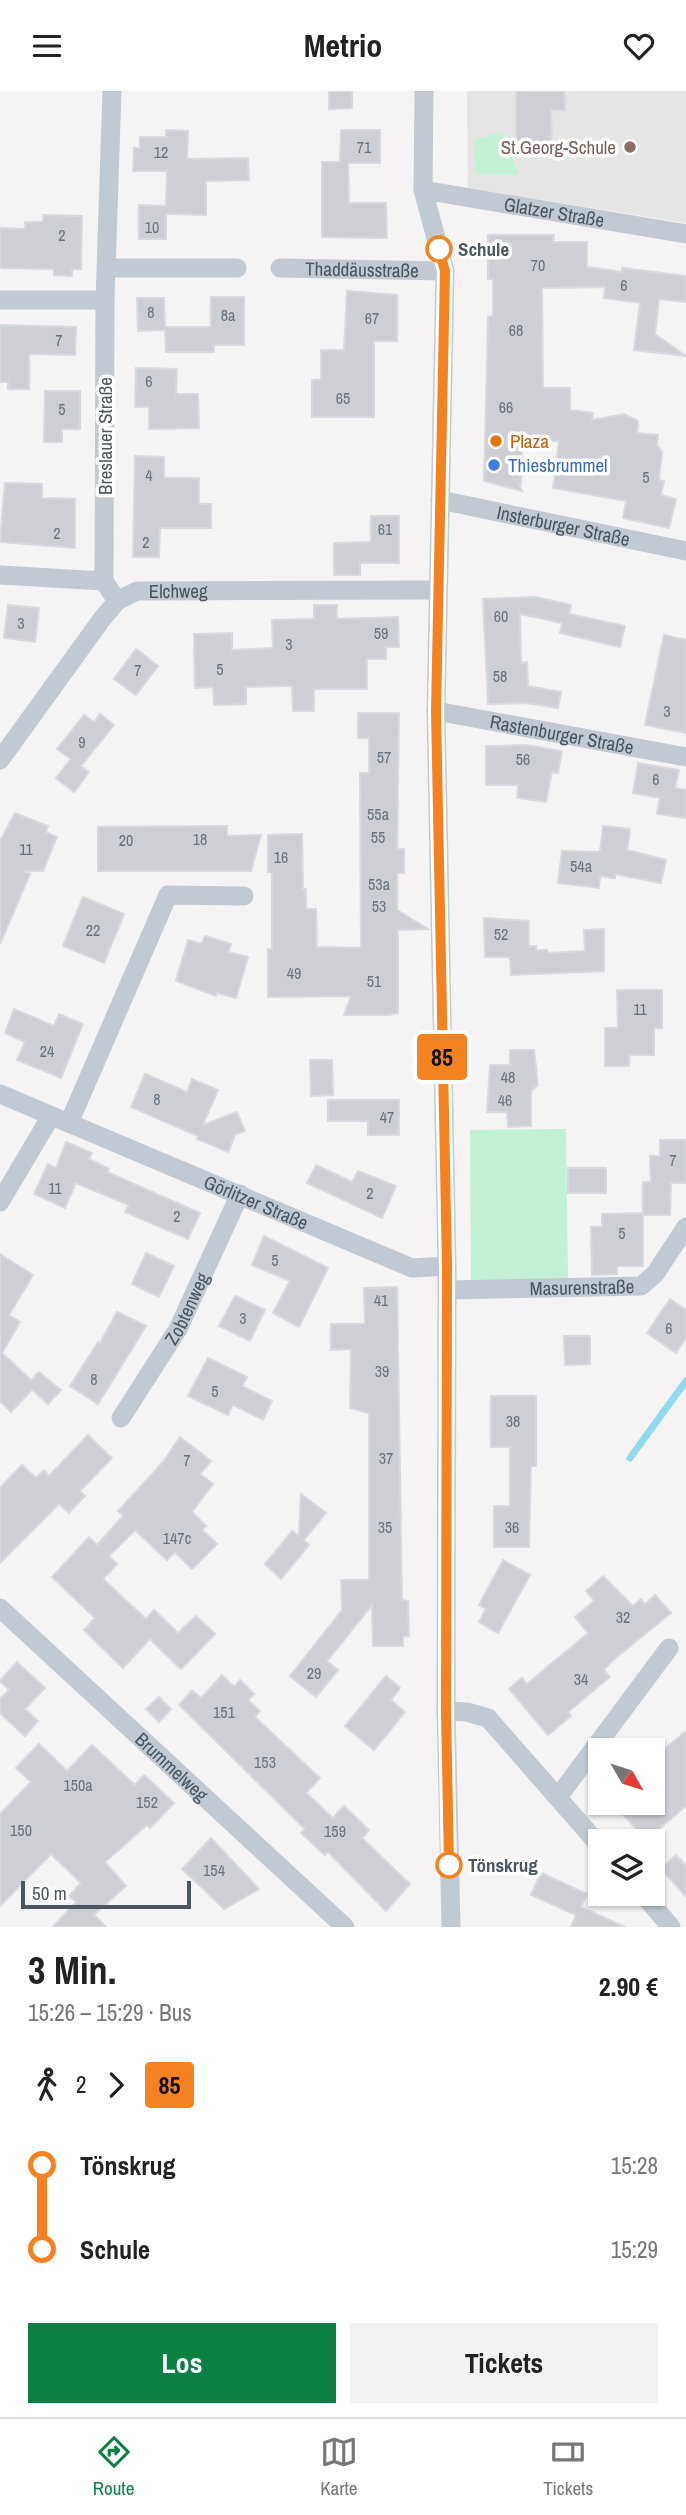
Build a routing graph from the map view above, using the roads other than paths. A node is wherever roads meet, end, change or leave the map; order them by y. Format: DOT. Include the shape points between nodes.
graph roads {
  1 [pos="113,91"];
  2 [pos="424,91"];
  3 [pos="423,190"];
  4 [pos="686,234"];
  5 [pos="108,268"];
  6 [pos="237,268"];
  7 [pos="280,268"];
  8 [pos="445,271"];
  9 [pos="0,300"];
  10 [pos="105,300"];
  11 [pos="440,500"];
  12 [pos="686,551"];
  13 [pos="0,575"];
  14 [pos="104,581"];
  15 [pos="438,590"];
  16 [pos="117,601"];
  17 [pos="436,711"];
  18 [pos="686,757"];
  19 [pos="0,760"];
  20 [pos="244,896"];
  21 [pos="0,1094"];
  22 [pos="60,1120"];
  23 [pos="240,1194"];
  24 [pos="0,1202"];
  25 [pos="686,1227"];
  26 [pos="447,1266"];
  27 [pos="447,1290"];
  28 [pos="121,1418"];
  29 [pos="0,1608"];
  30 [pos="669,1648"];
  31 [pos="446,1711"];
  32 [pos="558,1797"];
  33 [pos="588,1832"];
  34 [pos="653,1906"];
  35 [pos="345,1927"];
  36 [pos="451,1927"];
  37 [pos="671,1927"];
  1 -- 5 [label="street, Breslauer Straße"];
  2 -- 3 [label="street, Thaddäusstraße"];
  3 -- 4 [label="street, Glatzer Straße"];
  3 -- 8 [label="street, Thaddäusstraße"];
  5 -- 6 [label="street"];
  5 -- 10 [label="street, Breslauer Straße"];
  7 -- 8 [label="street, Thaddäusstraße"];
  8 -- 11 [label="street, Thaddäusstraße"];
  9 -- 10 [label="street"];
  10 -- 14 [label="street, Breslauer Straße"];
  11 -- 12 [label="street, Insterburger Straße"];
  11 -- 15 [label="street, Thaddäusstraße"];
  13 -- 14 [label="street"];
  14 -- 16 [label="street"];
  15 -- 16 [label="street, Elchweg" via="138,591"];
  15 -- 17 [label="street, Thaddäusstraße"];
  16 -- 19 [label="street"];
  17 -- 18 [label="street, Rastenburger Straße"];
  17 -- 26 [label="street, Thaddäusstraße"];
  20 -- 22 [label="street" via="168,895"];
  21 -- 22 [label="street, Görlitzer Straße"];
  22 -- 23 [label="street, Görlitzer Straße"];
  22 -- 24 [label="street"];
  23 -- 26 [label="street, Görlitzer Straße" via="412,1268"];
  23 -- 28 [label="street, Zobtenweg" via="178,1329"];
  25 -- 27 [label="street, Masurenstraße" via="655,1274 641,1286"];
  26 -- 27 [label="street, Thaddäusstraße"];
  27 -- 31 [label="street, Thaddäusstraße"];
  29 -- 35 [label="street, Brummelweg"];
  30 -- 32 [label="street"];
  31 -- 32 [label="street" via="488,1718"];
  31 -- 36 [label="street, Thaddäusstraße"];
  32 -- 33 [label="street"];
  34 -- 37 [label="street"];
}
